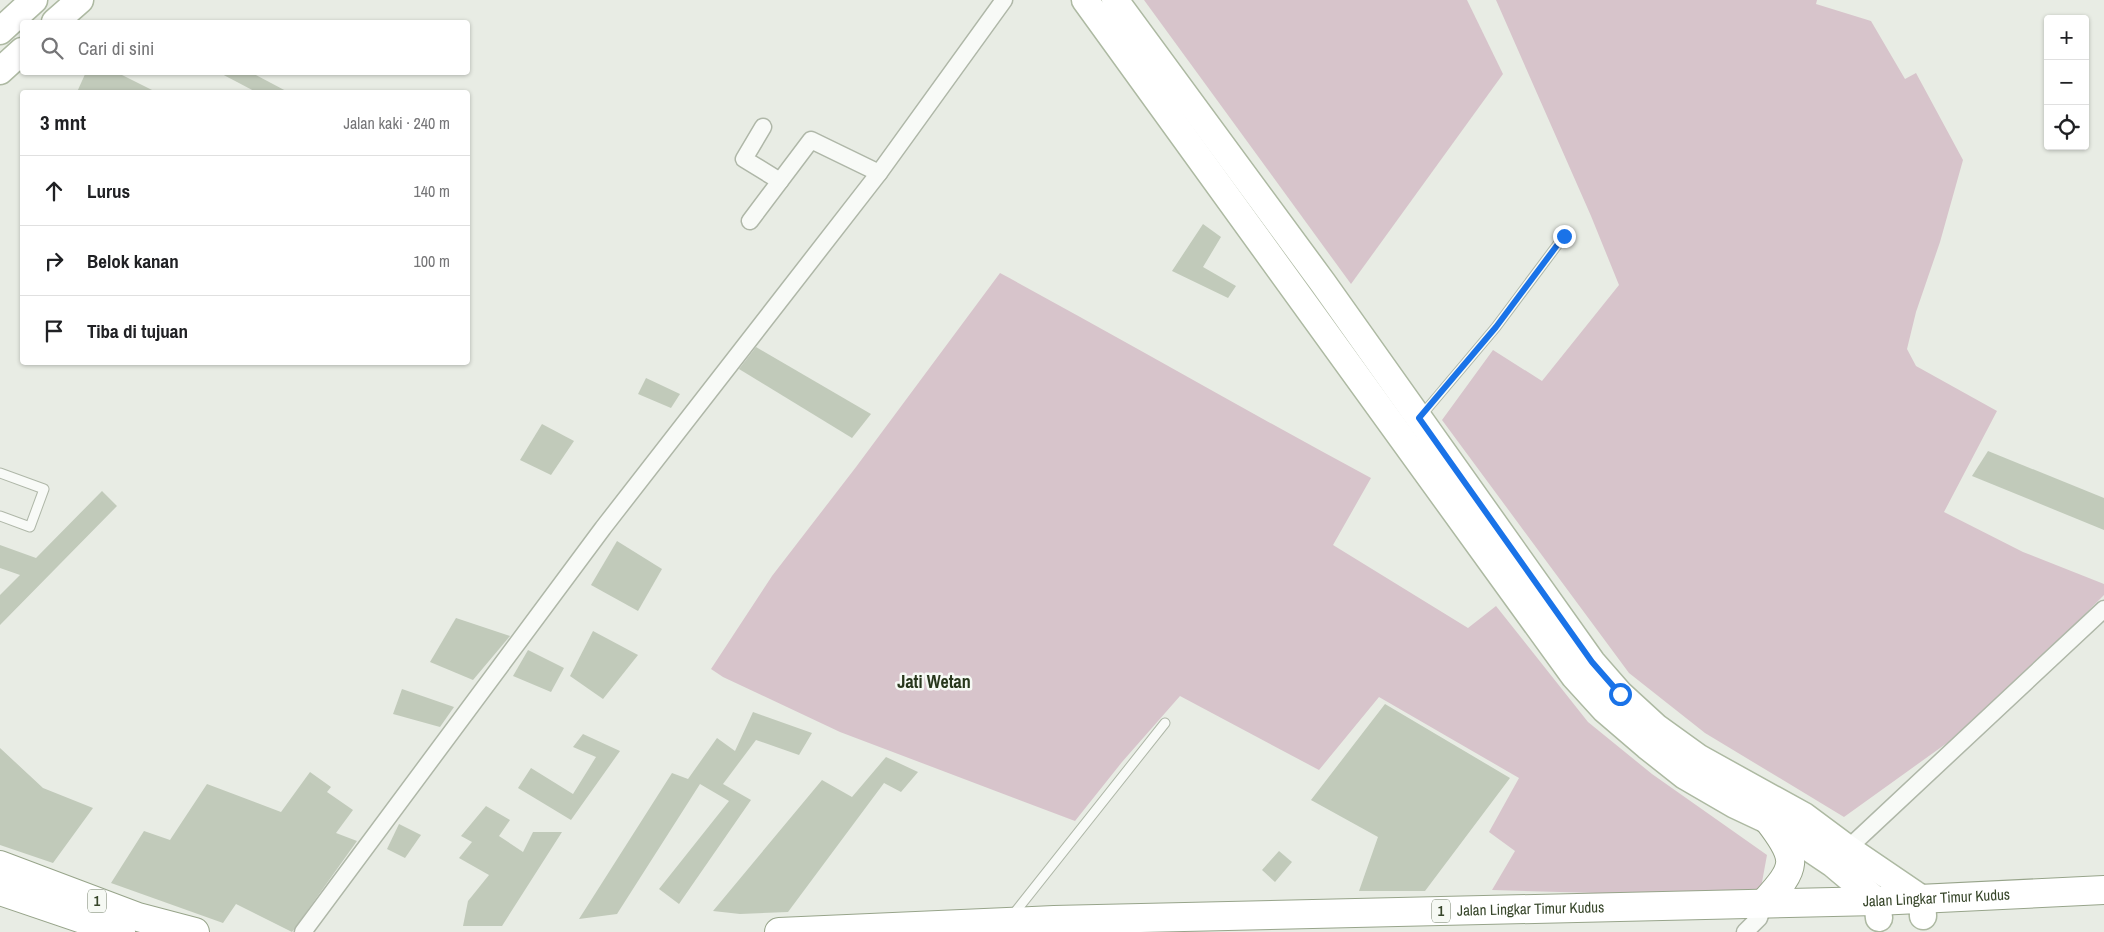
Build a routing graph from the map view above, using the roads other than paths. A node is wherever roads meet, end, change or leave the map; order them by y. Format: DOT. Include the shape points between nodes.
graph roads {
  1 [pos="34,0"];
  2 [pos="80,0"];
  3 [pos="1004,0"];
  4 [pos="1085,0"];
  5 [pos="1115,0"];
  6 [pos="57,20"];
  7 [pos="0,31"];
  8 [pos="20,53"];
  9 [pos="0,71"];
  10 [pos="763,127"];
  11 [pos="879,173"];
  12 [pos="780,180"];
  13 [pos="750,221"];
  14 [pos="1564,236"];
  15 [pos="1419,418"];
  16 [pos="0,473"];
  17 [pos="0,516"];
  18 [pos="2104,609"];
  19 [pos="1165,723"];
  20 [pos="1769,821"];
  21 [pos="1840,856"];
  22 [pos="0,866"];
  23 [pos="0,890"];
  24 [pos="2104,890"];
  25 [pos="1923,907"];
  26 [pos="2104,908"];
  27 [pos="1879,914"];
  28 [pos="1756,918"];
  29 [pos="1007,922"];
  30 [pos="121,932"];
  31 [pos="195,932"];
  32 [pos="303,932"];
  33 [pos="779,932"];
  34 [pos="1313,932"];
  1 -- 7 [label="main road"];
  2 -- 6 [label="main road"];
  3 -- 11 [label="street"];
  4 -- 20 [label="main road" via="1574,676 1605,710 1686,776"];
  5 -- 15 [label="main road"];
  8 -- 9 [label="main road"];
  10 -- 12 [label="street" via="744,159"];
  11 -- 12 [label="street" via="811,140"];
  11 -- 32 [label="street" via="597,536"];
  12 -- 13 [label="street"];
  14 -- 15 [label="lane" via="1496,327"];
  15 -- 21 [label="main road" via="1592,662 1620,694 1656,727 1699,758 1804,816"];
  16 -- 17 [label="lane" via="44,490 30,527"];
  18 -- 21 [label="street"];
  19 -- 29 [label="lane"];
  20 -- 21 [label="main road"];
  20 -- 28 [label="highway" via="1790,855 1790,871"];
  21 -- 25 [label="main road"];
  21 -- 27 [label="main road"];
  22 -- 31 [label="highway, 1" via="138,917"];
  23 -- 30 [label="highway, 1"];
  24 -- 25 [label="highway, Jalan Lingkar Timur Kudus / 1"];
  25 -- 26 [label="highway, Jalan Lingkar Timur Kudus / 1"];
  25 -- 27 [label="highway, Jalan Lingkar Timur Kudus / 1"];
  27 -- 28 [label="highway, Jalan Lingkar Timur Kudus / 1"];
  28 -- 29 [label="highway, Jalan Lingkar Timur Kudus / 1"];
  28 -- 34 [label="highway, Jalan Lingkar Timur Kudus / 1"];
  29 -- 33 [label="highway, Jalan Lingkar Timur Kudus / 1"];
}
